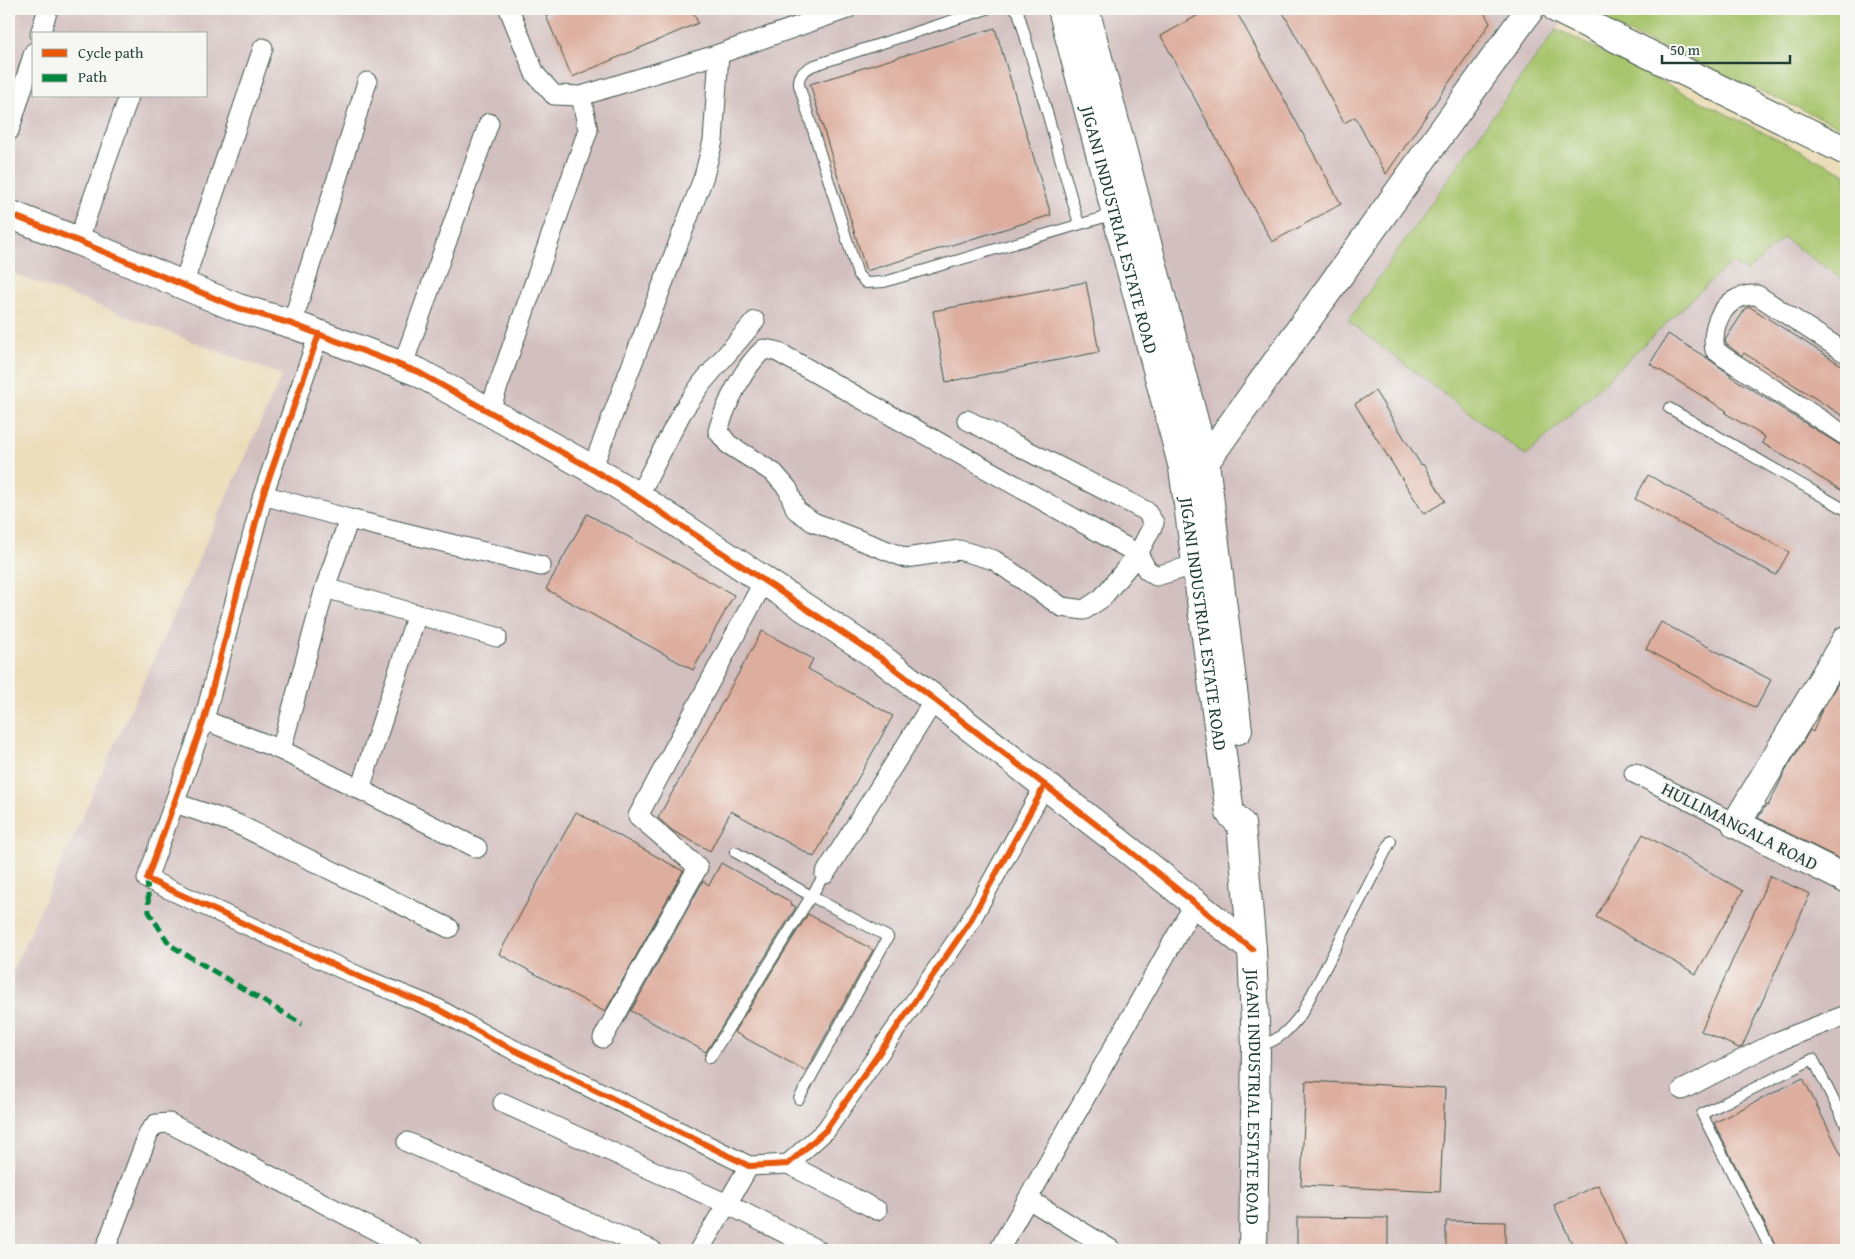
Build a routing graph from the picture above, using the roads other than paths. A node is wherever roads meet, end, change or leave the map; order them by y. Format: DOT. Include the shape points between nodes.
graph roads {
  1 [pos="48,9"];
  2 [pos="509,9"];
  3 [pos="847,9"];
  4 [pos="987,9"];
  5 [pos="1015,9"];
  6 [pos="1062,9"];
  7 [pos="1085,9"];
  8 [pos="1530,9"];
  9 [pos="1557,9"];
  10 [pos="41,32"];
  11 [pos="262,48"];
  12 [pos="719,54"];
  13 [pos="32,58"];
  14 [pos="367,82"];
  15 [pos="581,96"];
  16 [pos="128,98"];
  17 [pos="489,123"];
  18 [pos="9,131"];
  19 [pos="1846,151"];
  20 [pos="9,214"];
  21 [pos="1116,214"];
  22 [pos="1079,224"];
  23 [pos="78,241"];
  24 [pos="183,285"];
  25 [pos="755,321"];
  26 [pos="292,324"];
  27 [pos="319,334"];
  28 [pos="1846,353"];
  29 [pos="402,367"];
  30 [pos="1668,408"];
  31 [pos="489,412"];
  32 [pos="967,420"];
  33 [pos="1846,436"];
  34 [pos="1194,465"];
  35 [pos="592,469"];
  36 [pos="263,495"];
  37 [pos="638,497"];
  38 [pos="1846,510"];
  39 [pos="349,519"];
  40 [pos="1138,554"];
  41 [pos="1195,565"];
  42 [pos="541,566"];
  43 [pos="764,580"];
  44 [pos="325,588"];
  45 [pos="417,614"];
  46 [pos="497,637"];
  47 [pos="1846,640"];
  48 [pos="934,699"];
  49 [pos="204,720"];
  50 [pos="281,750"];
  51 [pos="1634,772"];
  52 [pos="1045,785"];
  53 [pos="360,789"];
  54 [pos="175,803"];
  55 [pos="1241,824"];
  56 [pos="1736,824"];
  57 [pos="1391,841"];
  58 [pos="477,848"];
  59 [pos="735,852"];
  60 [pos="826,874"];
  61 [pos="1846,879"];
  62 [pos="811,896"];
  63 [pos="1195,903"];
  64 [pos="449,928"];
  65 [pos="1252,949"];
  66 [pos="1846,1015"];
  67 [pos="603,1038"];
  68 [pos="1256,1047"];
  69 [pos="710,1058"];
  70 [pos="1682,1090"];
  71 [pos="799,1099"];
  72 [pos="504,1103"];
  73 [pos="1846,1125"];
  74 [pos="407,1142"];
  75 [pos="788,1164"];
  76 [pos="749,1166"];
  77 [pos="1028,1199"];
  78 [pos="727,1204"];
  79 [pos="877,1210"];
  80 [pos="105,1250"];
  81 [pos="413,1250"];
  82 [pos="652,1250"];
  83 [pos="700,1250"];
  84 [pos="818,1250"];
  85 [pos="999,1250"];
  86 [pos="1112,1250"];
  87 [pos="1253,1250"];
  88 [pos="1771,1250"];
  1 -- 10 [label="street"];
  2 -- 15 [label="street" via="535,74 554,95"];
  3 -- 12 [label="street"];
  4 -- 22 [label="lane" via="812,66 798,78 858,275 866,283 884,282"];
  5 -- 22 [label="lane"];
  6 -- 21 [label="street, JIGANI INDUSTRIAL ESTATE ROAD"];
  7 -- 34 [label="street, JIGANI INDUSTRIAL ESTATE ROAD"];
  8 -- 34 [label="street"];
  9 -- 19 [label="street"];
  11 -- 24 [label="street"];
  12 -- 15 [label="street"];
  12 -- 35 [label="street" via="714,142 704,176"];
  13 -- 18 [label="street"];
  14 -- 26 [label="street"];
  15 -- 31 [label="street" via="588,130"];
  16 -- 23 [label="street"];
  17 -- 29 [label="street"];
  20 -- 23 [label="street"];
  21 -- 22 [label="lane"];
  21 -- 34 [label="street, JIGANI INDUSTRIAL ESTATE ROAD"];
  23 -- 24 [label="street"];
  24 -- 26 [label="street" via="238,308"];
  25 -- 37 [label="street" via="702,383 682,412"];
  26 -- 27 [label="street"];
  27 -- 29 [label="street"];
  27 -- 36 [label="street"];
  28 -- 33 [label="street" via="1757,295 1746,294 1732,300 1716,324 1713,339 1715,350 1724,357"];
  29 -- 31 [label="street" via="418,372"];
  30 -- 38 [label="lane"];
  31 -- 35 [label="street"];
  32 -- 40 [label="street" via="1146,511 1154,523"];
  34 -- 41 [label="street, JIGANI INDUSTRIAL ESTATE ROAD"];
  34 -- 55 [label="street, JIGANI INDUSTRIAL ESTATE ROAD" via="1243,776 1246,811"];
  35 -- 37 [label="street"];
  36 -- 39 [label="street"];
  36 -- 49 [label="street"];
  37 -- 43 [label="street"];
  39 -- 42 [label="street"];
  39 -- 44 [label="street"];
  40 -- 40 [label="street" via="1102,598 1084,610 1062,607 994,560 959,550 906,558 813,522 796,510 788,489 774,473 728,444 718,432 724,412 753,358 764,349 776,351"];
  40 -- 41 [label="street" via="1147,570 1156,576"];
  41 -- 55 [label="street, JIGANI INDUSTRIAL ESTATE ROAD" via="1230,812"];
  43 -- 48 [label="street" via="882,659"];
  43 -- 67 [label="street" via="638,816 698,867"];
  44 -- 45 [label="street"];
  44 -- 50 [label="street"];
  45 -- 46 [label="street"];
  45 -- 53 [label="street"];
  47 -- 56 [label="street"];
  48 -- 52 [label="street"];
  48 -- 60 [label="street"];
  49 -- 50 [label="street"];
  49 -- 54 [label="street"];
  50 -- 53 [label="street"];
  51 -- 56 [label="street, HULLIMANGALA ROAD"];
  52 -- 63 [label="street"];
  52 -- 75 [label="street" via="969,923 826,1130"];
  53 -- 58 [label="street"];
  54 -- 64 [label="street" via="237,824"];
  54 -- 76 [label="street" via="147,879 362,978 438,1009"];
  55 -- 65 [label="street, JIGANI INDUSTRIAL ESTATE ROAD"];
  56 -- 61 [label="street, HULLIMANGALA ROAD"];
  57 -- 68 [label="lane" via="1302,1013 1287,1032 1268,1044"];
  59 -- 62 [label="lane"];
  60 -- 62 [label="lane"];
  62 -- 69 [label="lane"];
  62 -- 71 [label="lane" via="888,939"];
  63 -- 65 [label="street"];
  63 -- 77 [label="street"];
  65 -- 68 [label="street, JIGANI INDUSTRIAL ESTATE ROAD"];
  66 -- 70 [label="street" via="1776,1042"];
  68 -- 87 [label="street, JIGANI INDUSTRIAL ESTATE ROAD"];
  72 -- 78 [label="street"];
  73 -- 88 [label="lane" via="1813,1059 1702,1114"];
  74 -- 82 [label="street"];
  75 -- 76 [label="street"];
  75 -- 79 [label="street"];
  76 -- 78 [label="street"];
  77 -- 85 [label="street"];
  77 -- 86 [label="street"];
  78 -- 83 [label="street"];
  78 -- 84 [label="street"];
  80 -- 81 [label="street" via="150,1132 156,1124 169,1123"];
}
